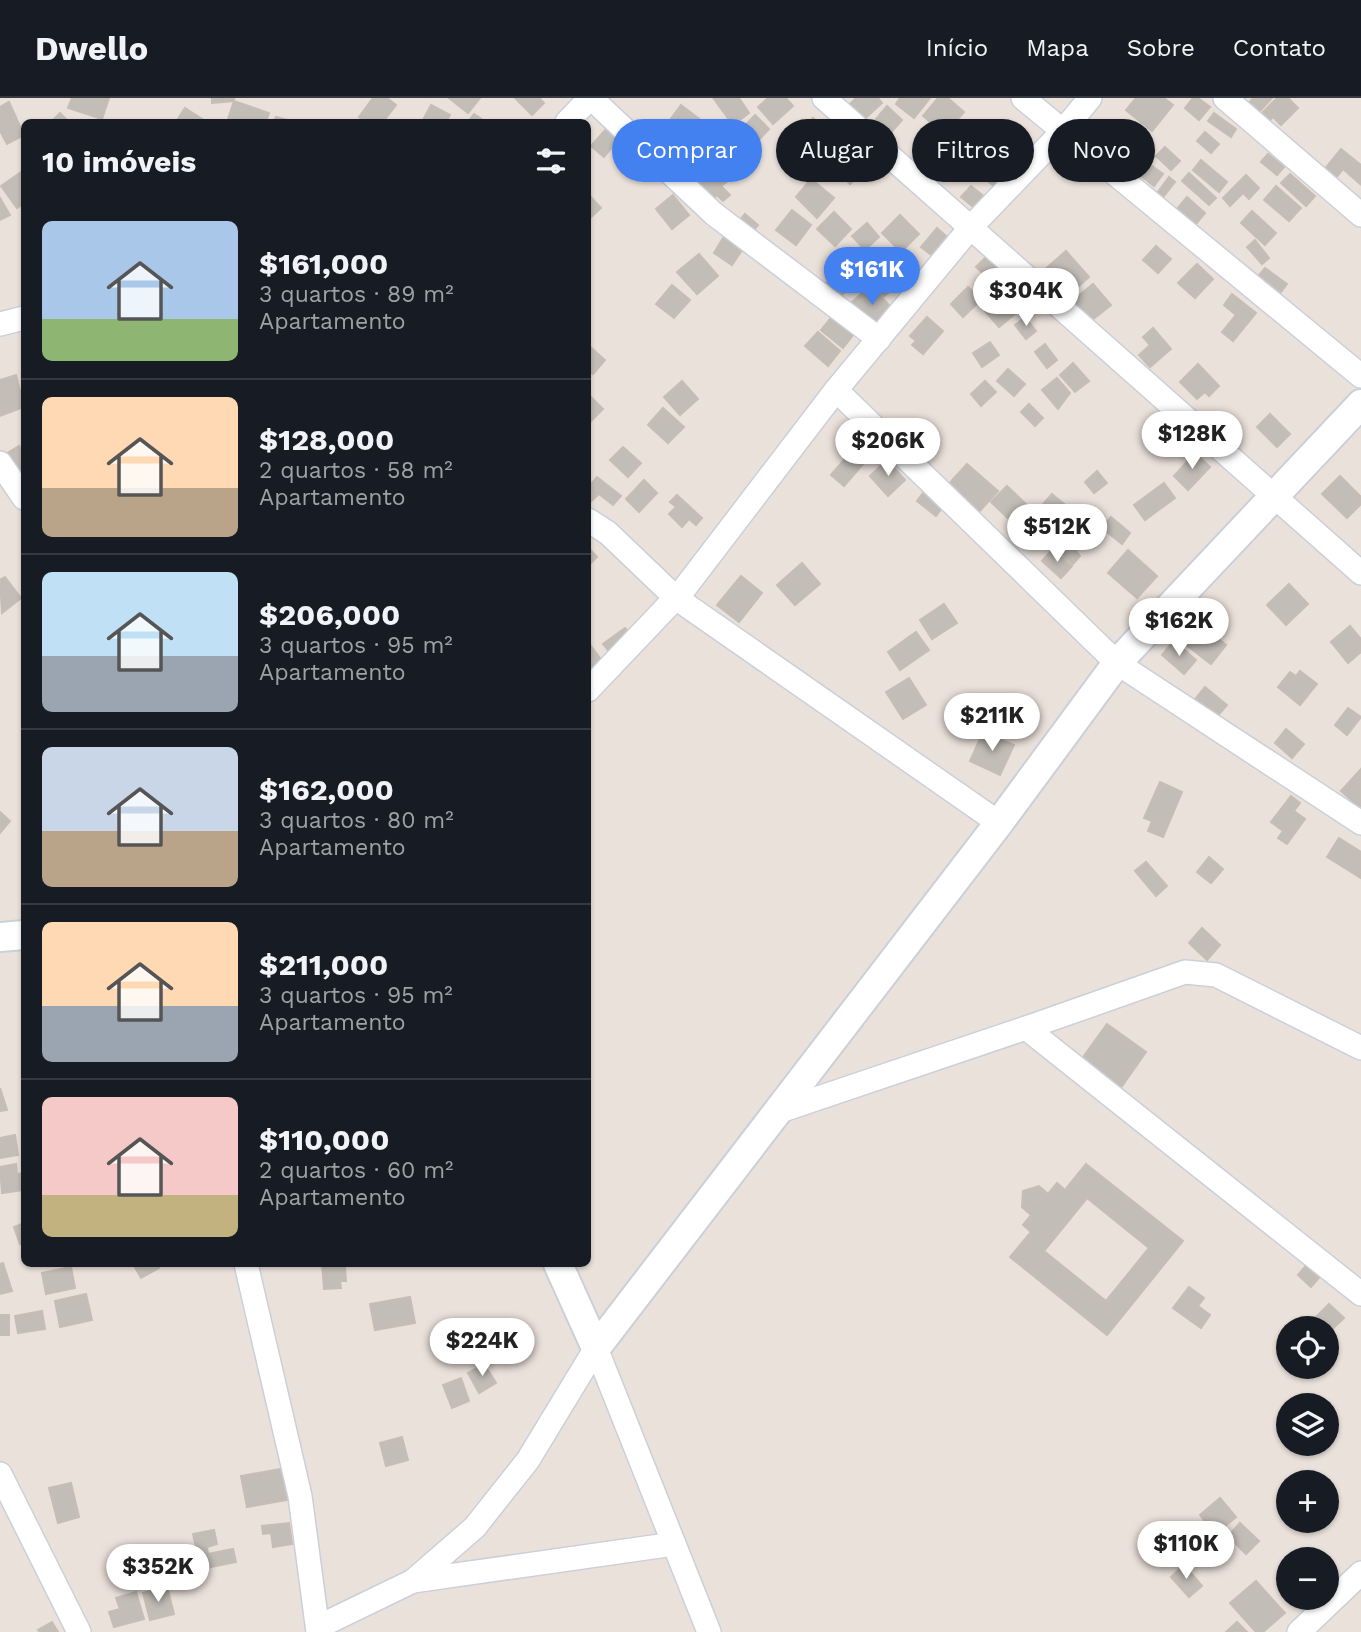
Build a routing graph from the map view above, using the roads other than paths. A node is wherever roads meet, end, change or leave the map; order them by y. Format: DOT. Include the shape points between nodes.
graph roads {
  1 [pos="590,98"];
  2 [pos="824,98"];
  3 [pos="1023,98"];
  4 [pos="1090,98"];
  5 [pos="1225,98"];
  6 [pos="570,119"];
  7 [pos="1073,119"];
  8 [pos="1048,120"];
  9 [pos="1048,147"];
  10 [pos="1123,182"];
  11 [pos="1361,215"];
  12 [pos="971,227"];
  13 [pos="21,319"];
  14 [pos="0,324"];
  15 [pos="879,339"];
  16 [pos="1361,376"];
  17 [pos="836,390"];
  18 [pos="1361,404"];
  19 [pos="0,463"];
  20 [pos="21,494"];
  21 [pos="1273,497"];
  22 [pos="591,522"];
  23 [pos="1361,573"];
  24 [pos="676,598"];
  25 [pos="1117,663"];
  26 [pos="591,687"];
  27 [pos="999,823"];
  28 [pos="1361,823"];
  29 [pos="21,935"];
  30 [pos="0,937"];
  31 [pos="1026,1028"];
  32 [pos="1361,1048"];
  33 [pos="777,1112"];
  34 [pos="247,1267"];
  35 [pos="559,1267"];
  36 [pos="1361,1294"];
  37 [pos="596,1348"];
  38 [pos="0,1474"];
  39 [pos="674,1544"];
  40 [pos="1361,1573"];
  41 [pos="414,1581"];
  42 [pos="319,1629"];
  43 [pos="79,1632"];
  44 [pos="709,1632"];
  45 [pos="1299,1632"];
  1 -- 6 [label="street"];
  1 -- 15 [label="street" via="714,214"];
  2 -- 12 [label="street"];
  3 -- 8 [label="street"];
  4 -- 7 [label="street"];
  5 -- 11 [label="street"];
  9 -- 12 [label="street"];
  10 -- 16 [label="street"];
  12 -- 15 [label="street"];
  12 -- 21 [label="street"];
  13 -- 14 [label="street"];
  15 -- 17 [label="street"];
  17 -- 24 [label="street"];
  17 -- 25 [label="street"];
  18 -- 21 [label="street"];
  19 -- 20 [label="street"];
  21 -- 23 [label="street"];
  21 -- 25 [label="street"];
  22 -- 24 [label="street"];
  24 -- 26 [label="street"];
  24 -- 27 [label="street"];
  25 -- 27 [label="street"];
  25 -- 28 [label="street"];
  27 -- 33 [label="street"];
  29 -- 30 [label="street"];
  31 -- 32 [label="street" via="1185,972 1216,975"];
  31 -- 33 [label="street"];
  31 -- 36 [label="street"];
  33 -- 37 [label="street"];
  34 -- 42 [label="street" via="300,1496"];
  35 -- 37 [label="street"];
  37 -- 39 [label="street"];
  37 -- 41 [label="street" via="521,1469 475,1527"];
  38 -- 43 [label="street"];
  39 -- 41 [label="street"];
  39 -- 44 [label="street"];
  40 -- 45 [label="street"];
  41 -- 42 [label="street"];
}
